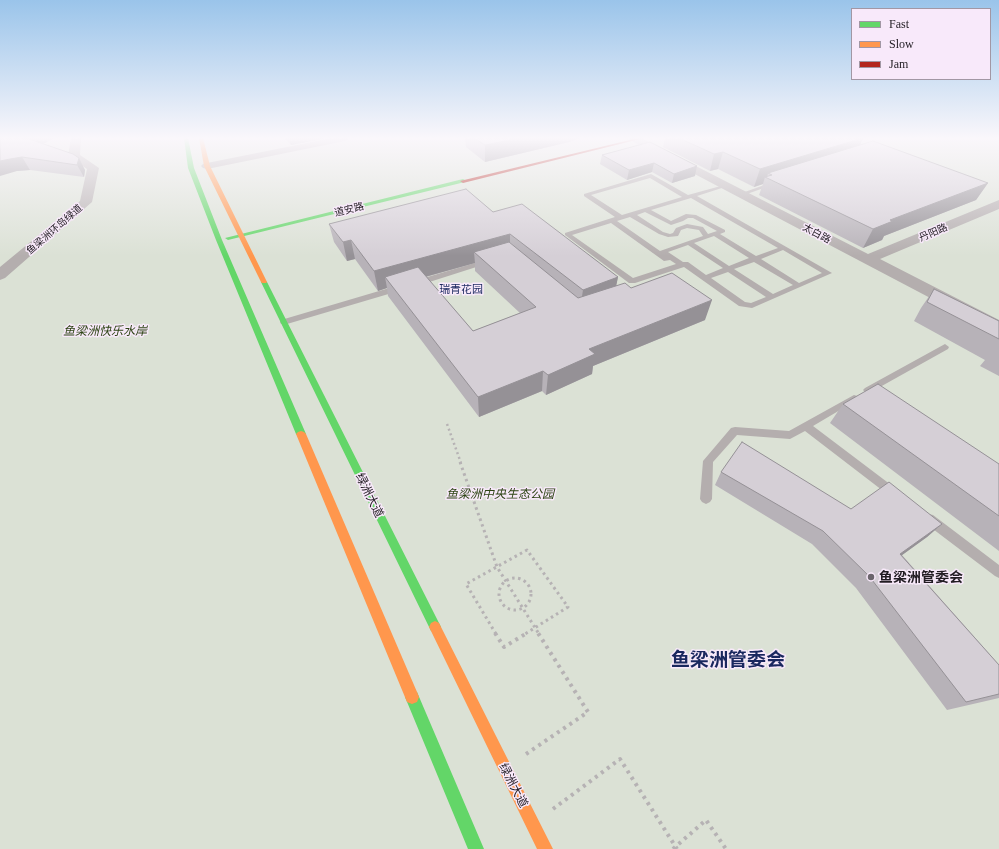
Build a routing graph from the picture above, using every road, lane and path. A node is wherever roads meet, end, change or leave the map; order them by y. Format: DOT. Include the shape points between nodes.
graph roads {
  1 [pos="91,178"];
  2 [pos="195,178"];
  3 [pos="213,178"];
  4 [pos="476,178"];
  5 [pos="646,178"];
  6 [pos="655,178"];
  7 [pos="712,178"];
  8 [pos="778,182"];
  9 [pos="726,185"];
  10 [pos="742,194"];
  11 [pos="690,196"];
  12 [pos="999,204"];
  13 [pos="646,210"];
  14 [pos="631,214"];
  15 [pos="620,217"];
  16 [pos="612,220"];
  17 [pos="733,228"];
  18 [pos="715,234"];
  19 [pos="241,235"];
  20 [pos="707,237"];
  21 [pos="219,240"];
  22 [pos="689,243"];
  23 [pos="783,248"];
  24 [pos="755,259"];
  25 [pos="868,259"];
  26 [pos="495,260"];
  27 [pos="679,265"];
  28 [pos="729,269"];
  29 [pos="0,275"];
  30 [pos="705,278"];
  31 [pos="799,286"];
  32 [pos="772,297"];
  33 [pos="284,322"];
  34 [pos="999,327"];
  35 [pos="945,347"];
  36 [pos="447,424"];
  37 [pos="806,426"];
  38 [pos="706,499"];
  39 [pos="906,501"];
  40 [pos="918,511"];
  41 [pos="497,567"];
  42 [pos="999,572"];
  43 [pos="506,580"];
  44 [pos="522,608"];
  45 [pos="535,628"];
  46 [pos="505,768"];
  47 [pos="533,824"];
  48 [pos="675,848"];
  49 [pos="476,849"];
  50 [pos="545,849"];
  51 [pos="726,849"];
  1 -- 29 [label="street, 鱼梁洲环岛绿道" via="86,202"];
  2 -- 21 [label="main road"];
  3 -- 19 [label="main road, 绿洲大道"];
  4 -- 19 [label="main road, 道安路"];
  5 -- 15 [label="lane" via="586,195"];
  6 -- 11 [label="lane"];
  7 -- 9 [label="street, 太白路"];
  8 -- 10 [label="lane"];
  9 -- 10 [label="street, 太白路"];
  9 -- 11 [label="lane"];
  10 -- 25 [label="street, 太白路"];
  11 -- 13 [label="lane"];
  11 -- 17 [label="lane"];
  12 -- 25 [label="street, 丹阳路"];
  13 -- 14 [label="lane"];
  13 -- 17 [label="lane" via="671,222 686,216 694,216"];
  14 -- 15 [label="lane"];
  14 -- 20 [label="lane" via="666,235 676,235 678,229 687,226 701,228"];
  15 -- 16 [label="lane"];
  16 -- 27 [label="lane"];
  16 -- 27 [label="lane" via="567,234 632,281"];
  17 -- 18 [label="lane"];
  17 -- 23 [label="lane"];
  18 -- 20 [label="lane"];
  18 -- 24 [label="lane"];
  19 -- 21 [label="main road, 道安路"];
  19 -- 33 [label="main road, 绿洲大道"];
  20 -- 22 [label="lane"];
  21 -- 49 [label="main road"];
  22 -- 27 [label="lane" via="663,251"];
  22 -- 28 [label="lane"];
  23 -- 24 [label="lane"];
  23 -- 31 [label="lane" via="828,273"];
  24 -- 28 [label="lane"];
  24 -- 31 [label="lane"];
  25 -- 34 [label="street, 太白路"];
  26 -- 33 [label="lane"];
  27 -- 30 [label="lane" via="685,264"];
  28 -- 30 [label="lane"];
  28 -- 32 [label="lane"];
  30 -- 32 [label="lane" via="742,304 752,306"];
  31 -- 32 [label="lane"];
  33 -- 46 [label="main road, 绿洲大道"];
  35 -- 37 [label="lane"];
  36 -- 41 [label="path"];
  37 -- 38 [label="lane" via="790,435 735,432 708,461"];
  37 -- 39 [label="lane"];
  40 -- 42 [label="lane"];
  41 -- 43 [label="path"];
  41 -- 45 [label="path" via="527,550 568,607"];
  41 -- 45 [label="path" via="466,584 504,646"];
  43 -- 44 [label="path"];
  43 -- 44 [label="path" via="499,588 498,594 502,603 512,609"];
  43 -- 44 [label="path" via="515,578 529,586 530,600"];
  44 -- 45 [label="path"];
  45 -- 46 [label="path" via="588,712"];
  46 -- 47 [label="main road, 绿洲大道"];
  47 -- 48 [label="path" via="620,759"];
  47 -- 50 [label="main road, 绿洲大道"];
  48 -- 51 [label="path" via="706,820"];
}
